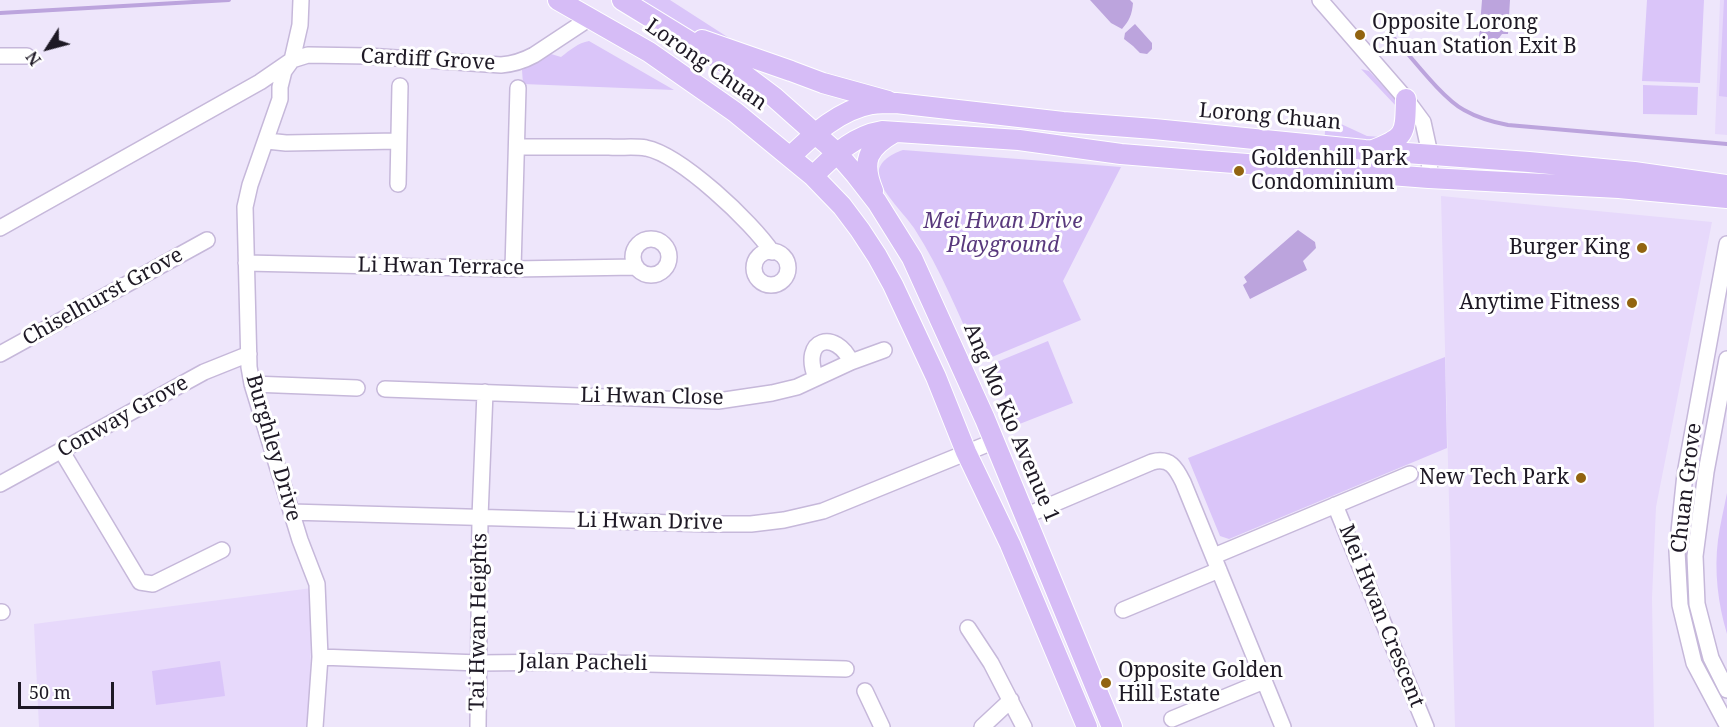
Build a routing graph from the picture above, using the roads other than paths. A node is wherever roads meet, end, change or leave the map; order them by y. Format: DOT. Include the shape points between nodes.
graph roads {
  1 [pos="301,0"];
  2 [pos="558,0"];
  3 [pos="622,0"];
  4 [pos="1320,0"];
  5 [pos="590,18"];
  6 [pos="670,29"];
  7 [pos="0,56"];
  8 [pos="27,56"];
  9 [pos="292,60"];
  10 [pos="260,82"];
  11 [pos="400,86"];
  12 [pos="518,88"];
  13 [pos="280,99"];
  14 [pos="1406,99"];
  15 [pos="896,103"];
  16 [pos="1094,124"];
  17 [pos="895,132"];
  18 [pos="815,133"];
  19 [pos="1258,140"];
  20 [pos="267,141"];
  21 [pos="398,141"];
  22 [pos="516,147"];
  23 [pos="1371,151"];
  24 [pos="1097,152"];
  25 [pos="837,153"];
  26 [pos="1430,154"];
  27 [pos="791,156"];
  28 [pos="1256,165"];
  29 [pos="813,176"];
  30 [pos="1429,178"];
  31 [pos="398,183"];
  32 [pos="1727,185"];
  33 [pos="1727,198"];
  34 [pos="877,202"];
  35 [pos="0,228"];
  36 [pos="207,240"];
  37 [pos="1727,244"];
  38 [pos="772,252"];
  39 [pos="246,262"];
  40 [pos="636,267"];
  41 [pos="513,269"];
  42 [pos="885,350"];
  43 [pos="0,354"];
  44 [pos="249,354"];
  45 [pos="1727,359"];
  46 [pos="851,362"];
  47 [pos="816,378"];
  48 [pos="252,384"];
  49 [pos="357,388"];
  50 [pos="385,388"];
  51 [pos="485,392"];
  52 [pos="994,441"];
  53 [pos="61,450"];
  54 [pos="966,452"];
  55 [pos="1410,474"];
  56 [pos="0,484"];
  57 [pos="1335,505"];
  58 [pos="291,512"];
  59 [pos="1025,516"];
  60 [pos="480,517"];
  61 [pos="222,550"];
  62 [pos="1216,563"];
  63 [pos="1124,610"];
  64 [pos="968,628"];
  65 [pos="320,657"];
  66 [pos="479,663"];
  67 [pos="846,669"];
  68 [pos="1264,681"];
  69 [pos="1727,690"];
  70 [pos="865,691"];
  71 [pos="1011,700"];
  72 [pos="1172,719"];
  73 [pos="1727,725"];
  74 [pos="315,727"];
  75 [pos="478,727"];
  76 [pos="882,727"];
  77 [pos="982,727"];
  78 [pos="1024,727"];
  79 [pos="1087,727"];
  80 [pos="1112,727"];
  81 [pos="1283,727"];
  82 [pos="1426,727"];
  1 -- 9 [label="street, Burghley Drive"];
  2 -- 5 [label="main road, Lorong Chuan"];
  3 -- 6 [label="main road, Lorong Chuan"];
  4 -- 14 [label="street"];
  5 -- 9 [label="street, Cardiff Grove" via="519,63 308,55"];
  5 -- 27 [label="main road, Lorong Chuan" via="650,52"];
  6 -- 15 [label="main road" via="824,83"];
  6 -- 18 [label="main road, Lorong Chuan" via="746,76"];
  7 -- 8 [label="street"];
  9 -- 10 [label="street, Cardiff Grove"];
  9 -- 13 [label="street, Burghley Drive" via="284,71"];
  10 -- 13 [label="street" via="270,85"];
  10 -- 35 [label="street, Cardiff Grove"];
  11 -- 21 [label="street"];
  12 -- 22 [label="street"];
  13 -- 20 [label="street, Burghley Drive"];
  14 -- 23 [label="main road" via="1401,136"];
  14 -- 26 [label="street" via="1423,122"];
  15 -- 16 [label="main road, Lorong Chuan"];
  15 -- 18 [label="main road, Lorong Chuan" via="854,110"];
  16 -- 19 [label="main road, Lorong Chuan"];
  16 -- 24 [label="main road" via="1089,136"];
  17 -- 24 [label="main road" via="1019,140"];
  17 -- 25 [label="main road" via="868,134"];
  17 -- 34 [label="main road" via="879,142 867,158"];
  18 -- 25 [label="main road, Lorong Chuan"];
  18 -- 27 [label="main road, Lorong Chuan"];
  19 -- 23 [label="main road, Lorong Chuan"];
  19 -- 28 [label="main road" via="1262,152"];
  20 -- 21 [label="street"];
  20 -- 39 [label="street, Burghley Drive" via="247,195"];
  21 -- 31 [label="street"];
  22 -- 38 [label="street" via="645,148 669,157 729,204"];
  22 -- 41 [label="street"];
  23 -- 26 [label="main road, Lorong Chuan"];
  24 -- 28 [label="main road"];
  25 -- 29 [label="main road"];
  25 -- 34 [label="main road, Ang Mo Kio Avenue 1"];
  26 -- 30 [label="street"];
  26 -- 32 [label="main road, Lorong Chuan" via="1634,172"];
  27 -- 29 [label="main road, Lorong Chuan"];
  28 -- 30 [label="main road"];
  29 -- 54 [label="main road" via="842,206 877,256 936,377"];
  30 -- 33 [label="main road" via="1609,187"];
  34 -- 52 [label="main road, Ang Mo Kio Avenue 1" via="916,265"];
  36 -- 43 [label="street, Chiselhurst Grove"];
  37 -- 73 [label="street, Chuan Grove" via="1685,474 1677,551 1680,605 1694,663"];
  39 -- 41 [label="street, Li Hwan Terrace"];
  39 -- 44 [label="street, Burghley Drive"];
  40 -- 41 [label="street, Li Hwan Terrace"];
  42 -- 46 [label="street, Li Hwan Close"];
  44 -- 48 [label="street, Burghley Drive"];
  44 -- 53 [label="street, Conway Grove" via="204,372"];
  45 -- 69 [label="street, Chuan Grove" via="1695,556 1697,604 1711,658"];
  46 -- 47 [label="street, Li Hwan Close"];
  46 -- 47 [label="street" via="840,346 831,342 817,345 811,354"];
  47 -- 51 [label="street, Li Hwan Close" via="797,387 718,401"];
  48 -- 49 [label="street"];
  48 -- 58 [label="street, Burghley Drive"];
  50 -- 51 [label="street, Li Hwan Close"];
  51 -- 60 [label="street"];
  52 -- 54 [label="street, Li Hwan Drive"];
  52 -- 59 [label="main road, Ang Mo Kio Avenue 1"];
  53 -- 56 [label="street, Conway Grove"];
  53 -- 61 [label="street" via="140,582 153,584"];
  54 -- 60 [label="street, Li Hwan Drive" via="840,505 784,520 729,525"];
  54 -- 79 [label="main road" via="1010,544"];
  55 -- 57 [label="street, Mei Hwan Crescent"];
  57 -- 62 [label="street, Mei Hwan Crescent"];
  57 -- 82 [label="street, Mei Hwan Crescent"];
  58 -- 60 [label="street, Li Hwan Drive"];
  58 -- 65 [label="street, Burghley Drive" via="317,584"];
  59 -- 62 [label="street" via="1164,460 1180,477"];
  59 -- 80 [label="main road, Ang Mo Kio Avenue 1"];
  60 -- 66 [label="street, Tai Hwan Heights"];
  62 -- 63 [label="street, Mei Hwan Crescent"];
  62 -- 68 [label="street"];
  64 -- 71 [label="street"];
  65 -- 66 [label="street, Jalan Pacheli"];
  65 -- 74 [label="street, Burghley Drive"];
  66 -- 67 [label="street, Jalan Pacheli"];
  66 -- 75 [label="street, Tai Hwan Heights"];
  68 -- 72 [label="street"];
  68 -- 81 [label="street"];
  70 -- 76 [label="street"];
  71 -- 77 [label="street"];
  71 -- 78 [label="street"];
}
